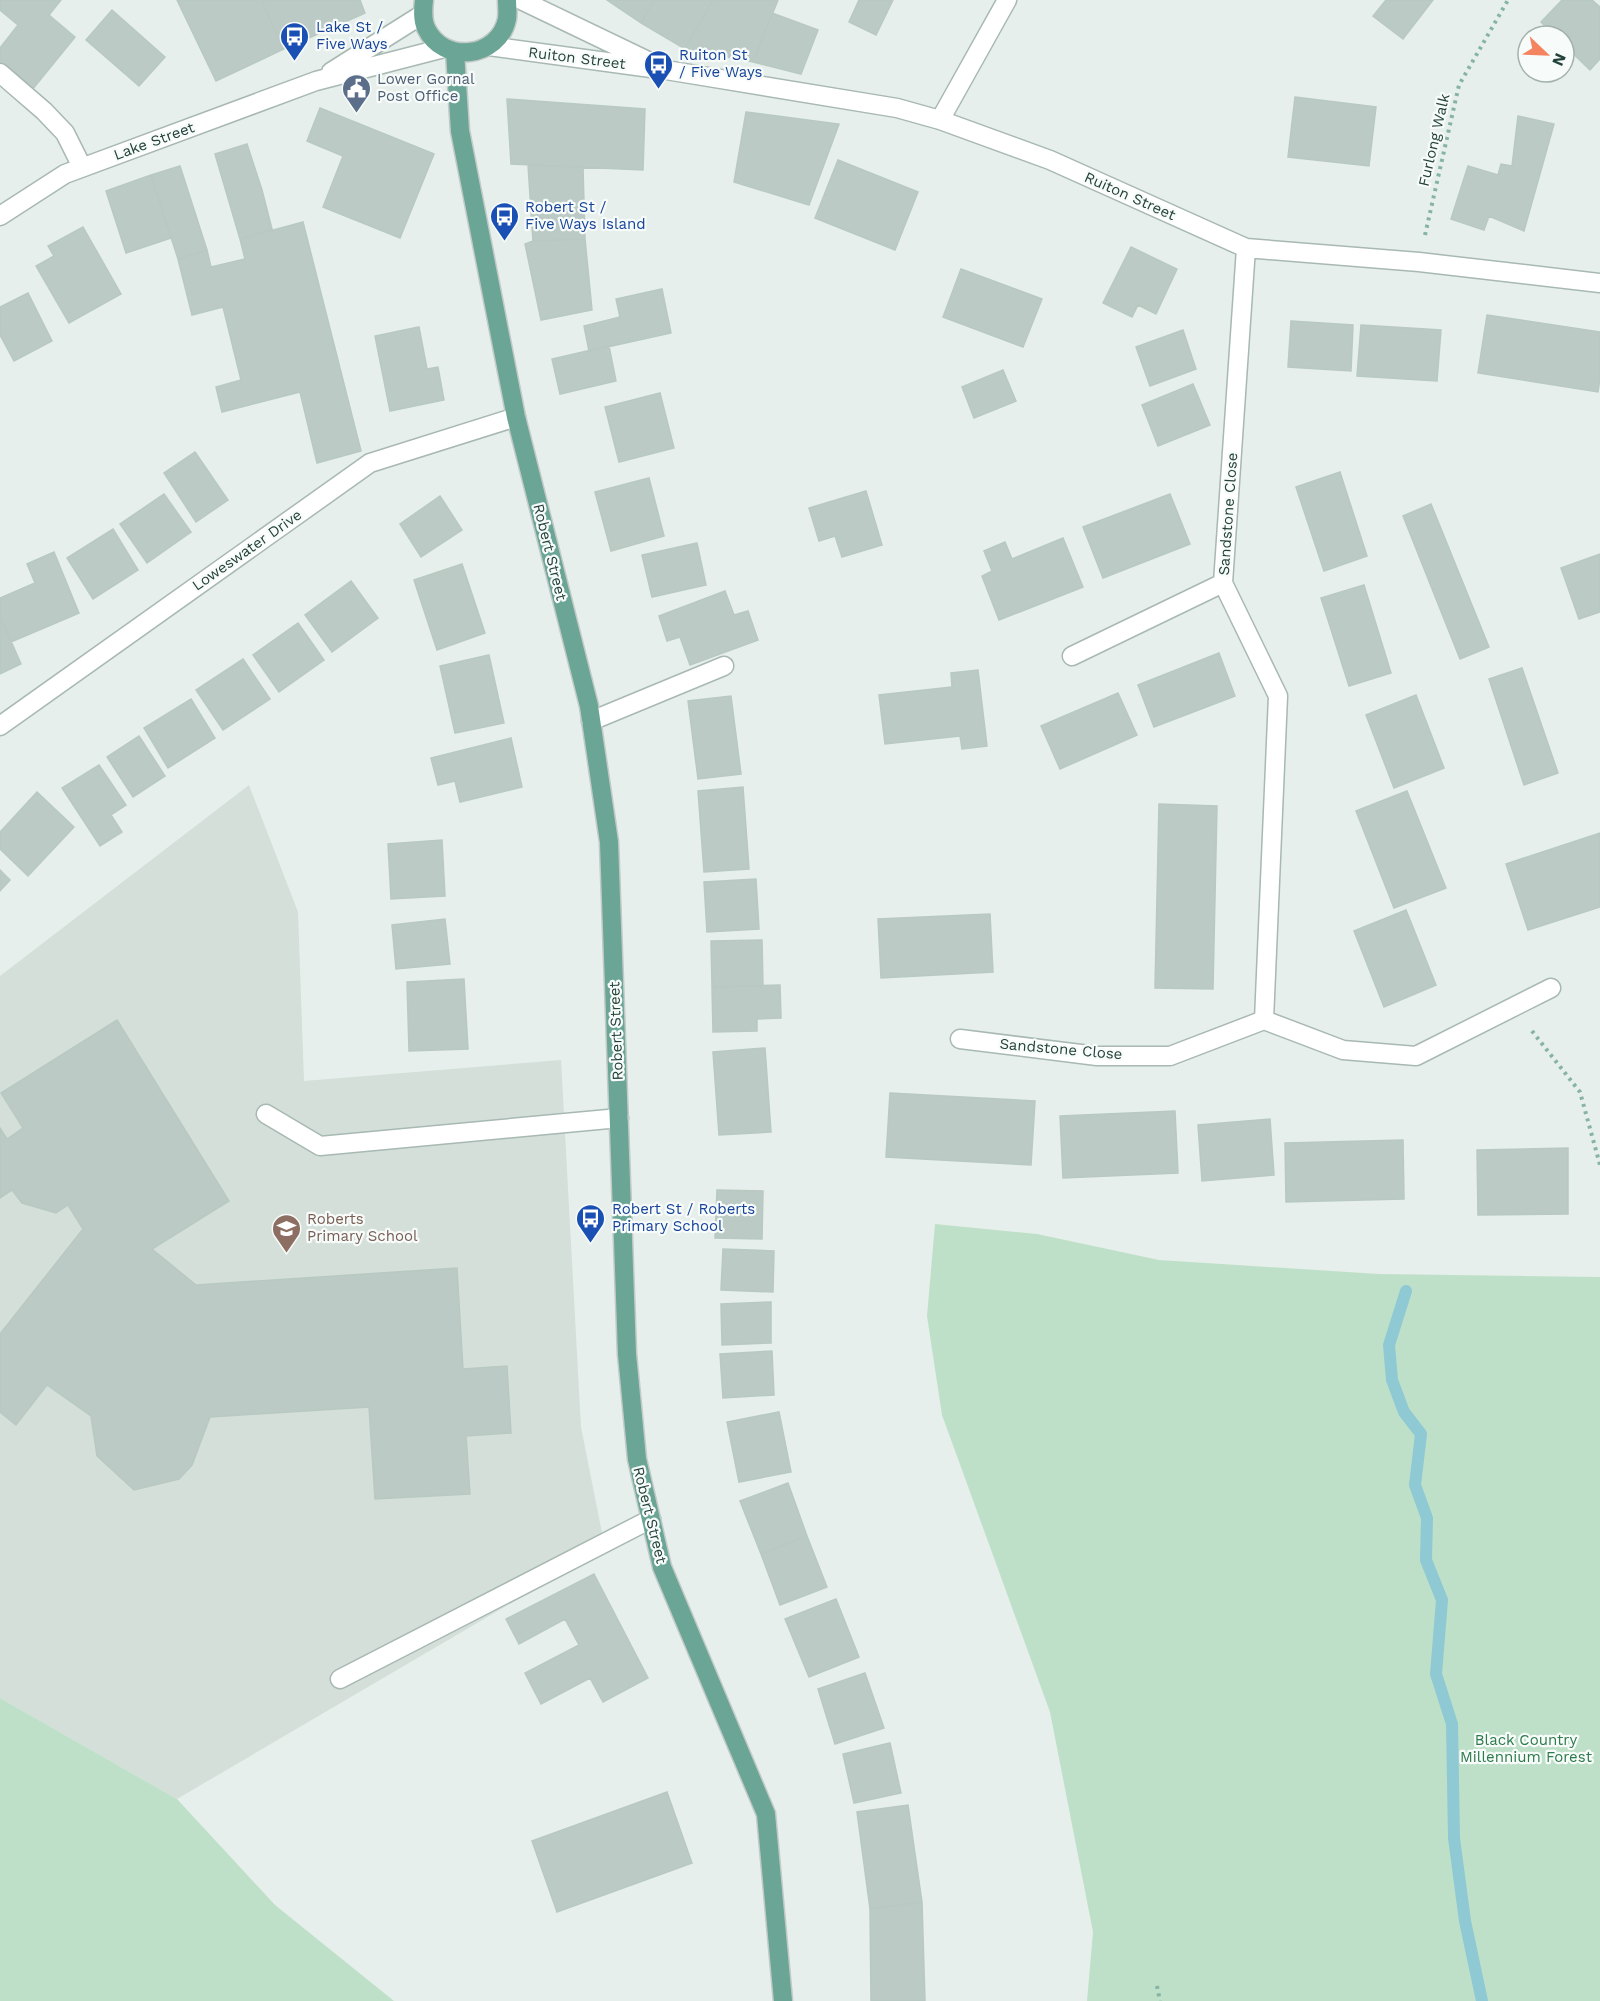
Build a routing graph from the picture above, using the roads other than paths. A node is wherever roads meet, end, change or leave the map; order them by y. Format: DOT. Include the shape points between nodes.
graph roads {
  1 [pos="507,0"];
  2 [pos="521,0"];
  3 [pos="1007,0"];
  4 [pos="423,7"];
  5 [pos="489,46"];
  6 [pos="450,50"];
  7 [pos="666,70"];
  8 [pos="0,74"];
  9 [pos="316,81"];
  10 [pos="940,120"];
  11 [pos="82,167"];
  12 [pos="0,216"];
  13 [pos="1246,248"];
  14 [pos="1600,283"];
  15 [pos="516,417"];
  16 [pos="1223,583"];
  17 [pos="1072,656"];
  18 [pos="724,666"];
  19 [pos="591,721"];
  20 [pos="0,726"];
  21 [pos="1551,988"];
  22 [pos="1263,1020"];
  23 [pos="960,1039"];
  24 [pos="266,1114"];
  25 [pos="619,1118"];
  26 [pos="651,1519"];
  27 [pos="340,1679"];
  28 [pos="783,2001"];
  1 -- 5 [label="main road" via="507,18 501,34"];
  2 -- 7 [label="street, Ruiton Street"];
  3 -- 10 [label="street"];
  4 -- 6 [label="main road" via="426,27 434,39"];
  4 -- 9 [label="street, Lake Street"];
  5 -- 6 [label="main road" via="473,53"];
  5 -- 7 [label="street, Ruiton Street"];
  6 -- 9 [label="street, Lake Street"];
  6 -- 15 [label="main road, Robert Street" via="460,131"];
  7 -- 10 [label="street, Ruiton Street" via="845,98"];
  8 -- 11 [label="street" via="65,133"];
  9 -- 11 [label="street, Lake Street"];
  10 -- 13 [label="street, Ruiton Street" via="1050,160"];
  11 -- 12 [label="street, Lake Street"];
  13 -- 14 [label="street, Ruiton Street" via="1419,262"];
  13 -- 16 [label="street, Sandstone Close"];
  15 -- 19 [label="main road, Robert Street"];
  15 -- 20 [label="street, Loweswater Drive" via="370,463"];
  16 -- 17 [label="street"];
  16 -- 22 [label="street, Sandstone Close" via="1278,696"];
  18 -- 19 [label="street"];
  19 -- 25 [label="main road, Robert Street" via="609,842"];
  21 -- 22 [label="street" via="1416,1056 1343,1050"];
  22 -- 23 [label="street, Sandstone Close" via="1170,1056 1097,1056"];
  24 -- 25 [label="street" via="320,1146"];
  25 -- 26 [label="main road, Robert Street" via="627,1354 637,1459"];
  26 -- 27 [label="street"];
  26 -- 28 [label="main road, Robert Street" via="662,1567 766,1814"];
}
